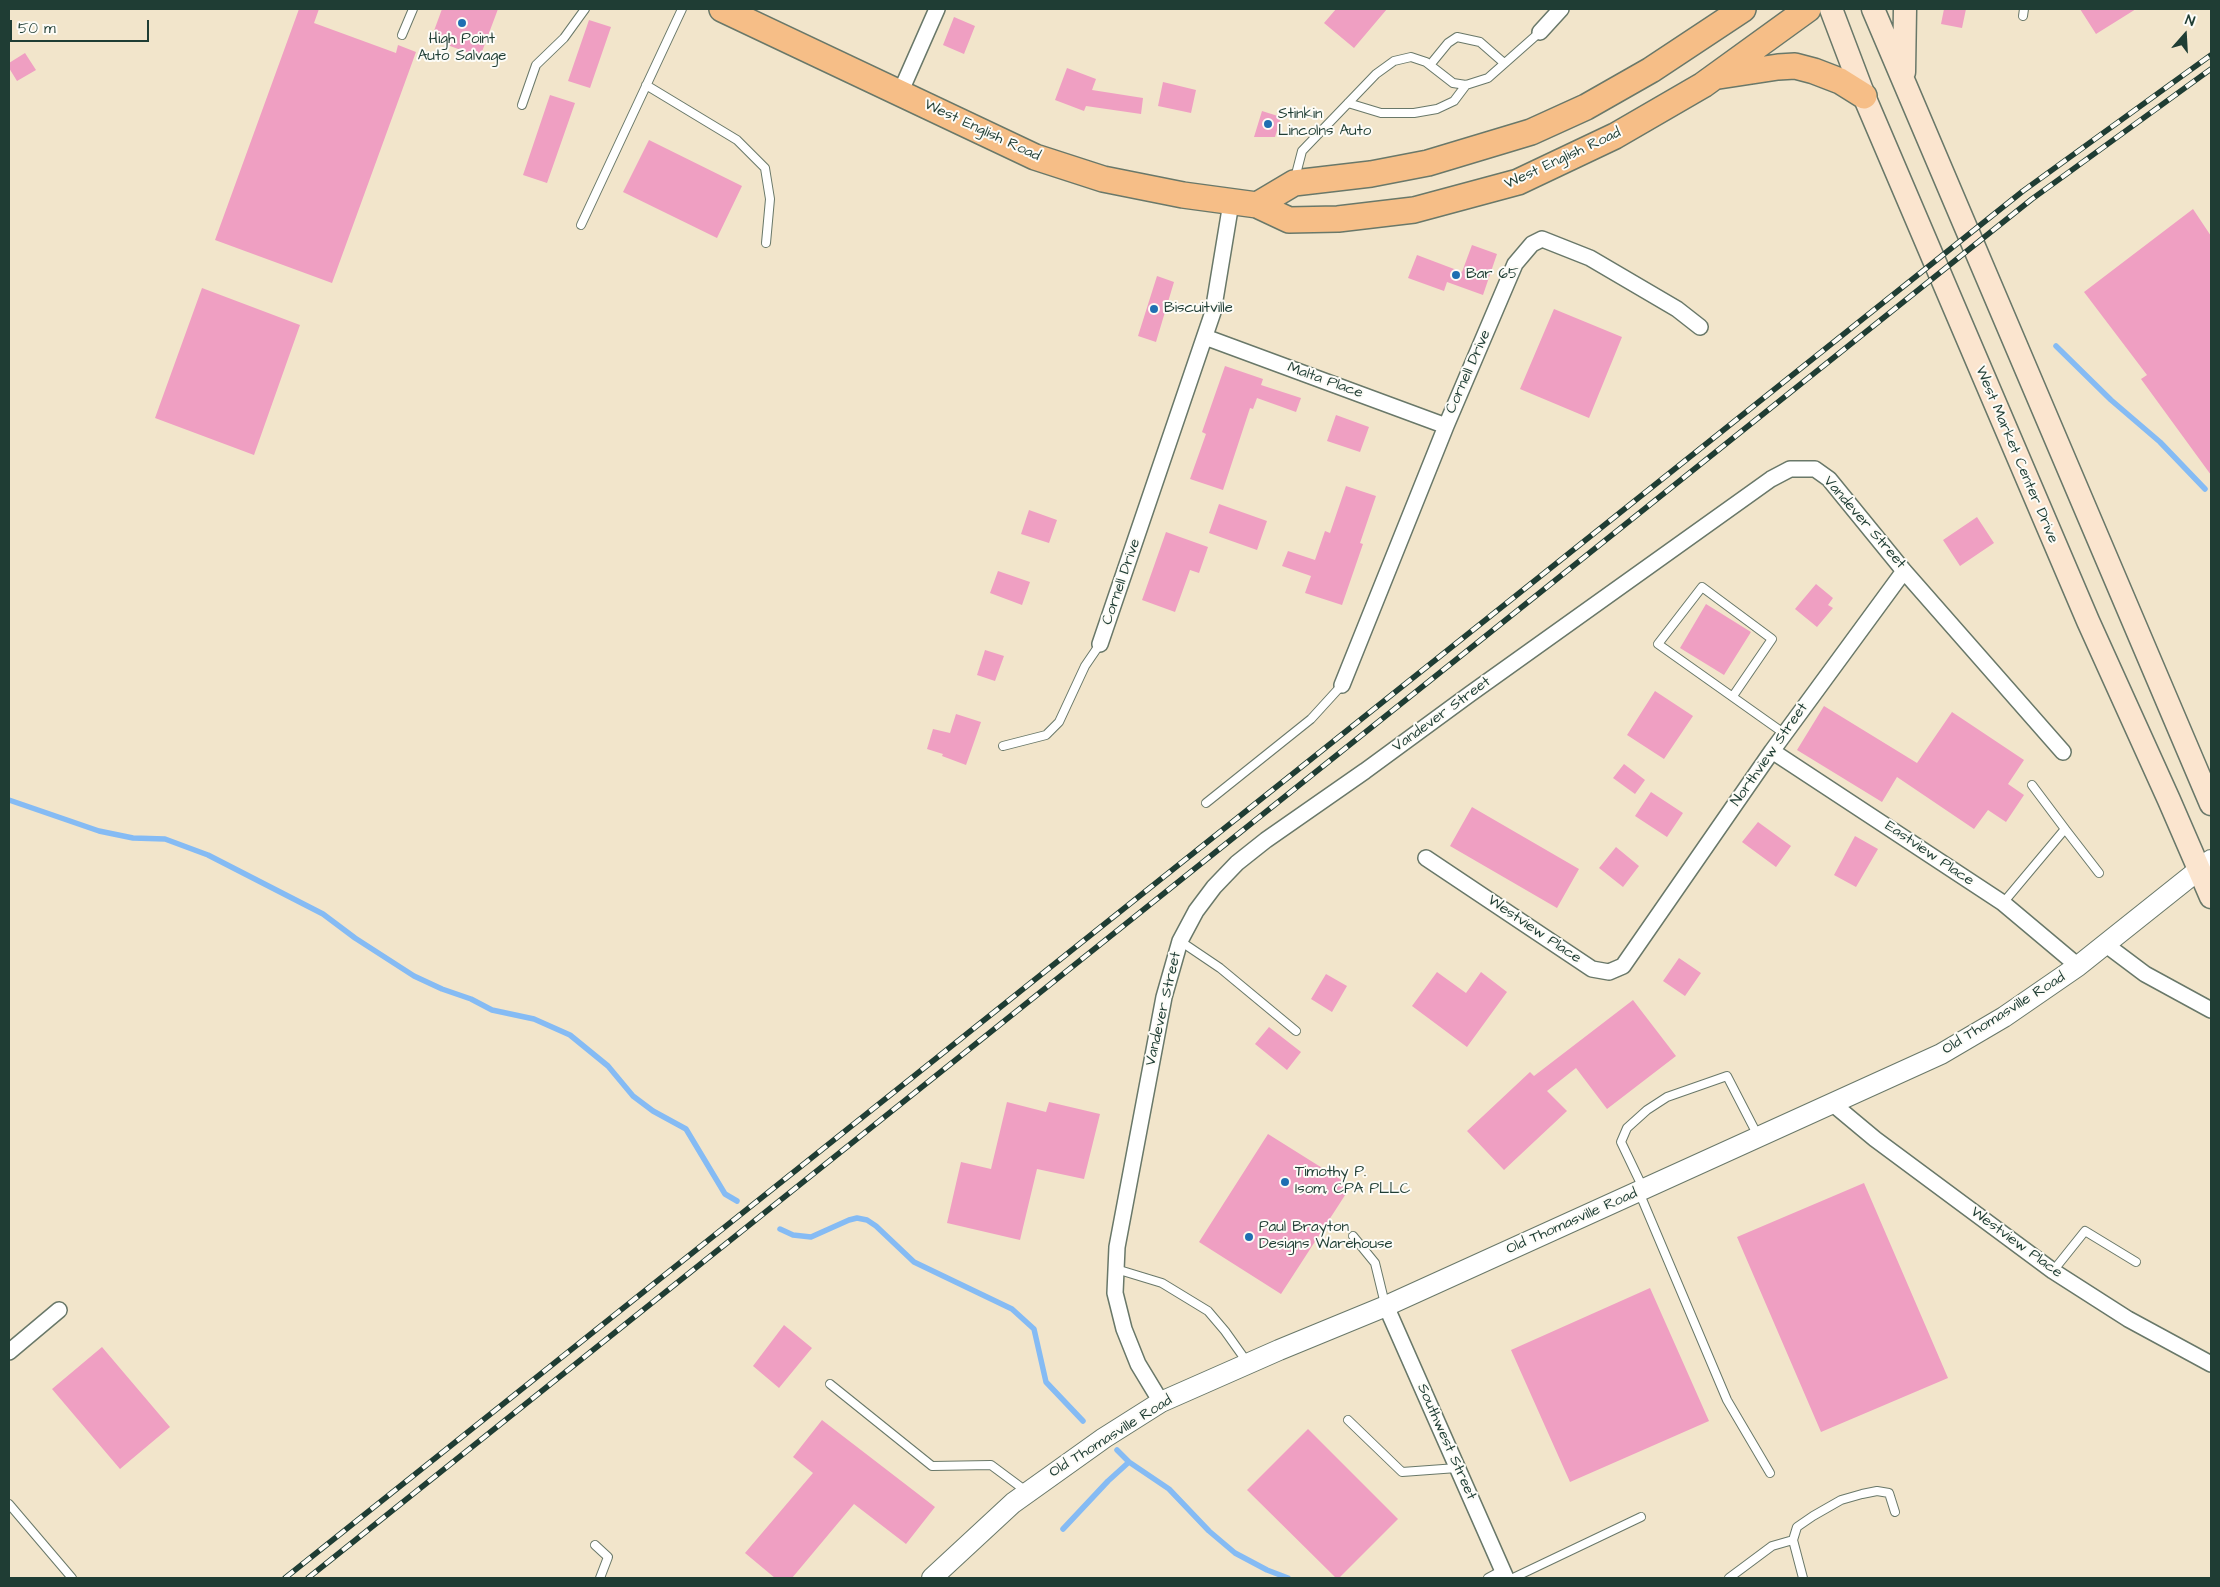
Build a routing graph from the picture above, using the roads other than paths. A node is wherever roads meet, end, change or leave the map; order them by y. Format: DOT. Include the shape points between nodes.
graph roads {
  1 [pos="413,9"];
  2 [pos="585,9"];
  3 [pos="682,9"];
  4 [pos="722,9"];
  5 [pos="937,9"];
  6 [pos="1561,9"];
  7 [pos="1808,9"];
  8 [pos="1831,9"];
  9 [pos="1874,9"];
  10 [pos="1905,9"];
  11 [pos="1739,11"];
  12 [pos="1540,32"];
  13 [pos="402,35"];
  14 [pos="1504,63"];
  15 [pos="1430,65"];
  16 [pos="1714,77"];
  17 [pos="1904,80"];
  18 [pos="646,85"];
  19 [pos="1466,85"];
  20 [pos="900,93"];
  21 [pos="1864,96"];
  22 [pos="1348,103"];
  23 [pos="522,105"];
  24 [pos="1294,183"];
  25 [pos="1231,203"];
  26 [pos="1257,205"];
  27 [pos="581,225"];
  28 [pos="766,243"];
  29 [pos="1700,327"];
  30 [pos="1205,337"];
  31 [pos="1446,426"];
  32 [pos="1904,571"];
  33 [pos="1100,644"];
  34 [pos="1342,685"];
  35 [pos="1733,696"];
  36 [pos="1785,734"];
  37 [pos="1003,746"];
  38 [pos="1772,751"];
  39 [pos="2063,752"];
  40 [pos="2032,785"];
  41 [pos="1206,803"];
  42 [pos="2211,804"];
  43 [pos="2065,829"];
  44 [pos="1426,858"];
  45 [pos="2205,865"];
  46 [pos="2099,872"];
  47 [pos="2211,897"];
  48 [pos="2003,903"];
  49 [pos="1180,941"];
  50 [pos="1640,943"];
  51 [pos="2105,944"];
  52 [pos="2078,966"];
  53 [pos="2211,1010"];
  54 [pos="1296,1031"];
  55 [pos="1833,1104"];
  56 [pos="1758,1138"];
  57 [pos="1641,1191"];
  58 [pos="1353,1236"];
  59 [pos="2136,1262"];
  60 [pos="1116,1269"];
  61 [pos="2053,1271"];
  62 [pos="1386,1306"];
  63 [pos="59,1310"];
  64 [pos="9,1352"];
  65 [pos="1248,1364"];
  66 [pos="2211,1364"];
  67 [pos="830,1384"];
  68 [pos="1161,1402"];
  69 [pos="1348,1420"];
  70 [pos="1457,1468"];
  71 [pos="1770,1473"];
  72 [pos="1028,1492"];
  73 [pos="9,1504"];
  74 [pos="1895,1512"];
  75 [pos="1642,1517"];
  76 [pos="1793,1540"];
  77 [pos="595,1545"];
  78 [pos="1507,1575"];
  79 [pos="72,1578"];
  80 [pos="600,1578"];
  81 [pos="932,1578"];
  82 [pos="1488,1578"];
  83 [pos="1730,1578"];
  84 [pos="1803,1578"];
  1 -- 13 [label="lane"];
  2 -- 23 [label="lane" via="564,38 536,65"];
  3 -- 18 [label="lane"];
  4 -- 20 [label="main road, West English Road"];
  5 -- 20 [label="street"];
  6 -- 12 [label="street"];
  7 -- 16 [label="main road, West English Road"];
  8 -- 21 [label="main road, West Market Center Drive"];
  9 -- 17 [label="main road"];
  10 -- 17 [label="main road"];
  11 -- 24 [label="main road" via="1643,74 1586,107 1531,132 1428,163"];
  12 -- 14 [label="lane"];
  14 -- 15 [label="lane" via="1480,42 1457,37"];
  14 -- 19 [label="lane" via="1488,78"];
  15 -- 19 [label="lane" via="1453,83"];
  15 -- 22 [label="lane" via="1411,58 1394,61 1376,74"];
  16 -- 21 [label="main road" via="1795,66 1840,81"];
  16 -- 26 [label="main road, West English Road" via="1615,136 1518,182 1470,196 1414,210 1338,219 1289,220"];
  17 -- 42 [label="main road"];
  18 -- 27 [label="lane"];
  18 -- 28 [label="lane" via="737,140 765,168 770,199"];
  19 -- 22 [label="lane" via="1454,101 1421,112 1381,114"];
  20 -- 25 [label="main road, West English Road" via="1035,157 1103,179"];
  21 -- 45 [label="main road, West Market Center Drive" via="2084,612"];
  22 -- 24 [label="lane" via="1302,151"];
  24 -- 26 [label="main road"];
  25 -- 26 [label="main road, West English Road"];
  25 -- 30 [label="street, Cornell Drive" via="1213,312"];
  29 -- 31 [label="street, Cornell Drive" via="1677,308 1590,258 1542,239 1532,244 1515,264"];
  30 -- 31 [label="street, Malta Place"];
  30 -- 33 [label="street, Cornell Drive"];
  31 -- 34 [label="street, Cornell Drive"];
  32 -- 36 [label="street, Northview Street"];
  32 -- 39 [label="street, Vandever Street"];
  32 -- 49 [label="street, Vandever Street" via="1829,479 1814,469 1790,468 1771,478 1251,852 1214,886"];
  33 -- 37 [label="lane" via="1059,722 1046,735"];
  34 -- 41 [label="lane" via="1311,719"];
  35 -- 35 [label="lane" via="1658,644 1702,587 1772,639"];
  35 -- 36 [label="lane"];
  36 -- 38 [label="street, Northview Street"];
  38 -- 48 [label="street, Eastview Place"];
  38 -- 50 [label="street, Northview Street"];
  40 -- 43 [label="lane"];
  43 -- 46 [label="lane"];
  43 -- 48 [label="lane"];
  44 -- 50 [label="street, Westview Place" via="1592,969 1608,972 1623,966"];
  45 -- 47 [label="main road, West Market Center Drive"];
  45 -- 51 [label="street, Old Thomasville Road"];
  48 -- 52 [label="street, Eastview Place"];
  49 -- 54 [label="lane" via="1220,968"];
  49 -- 60 [label="street, Vandever Street" via="1164,997 1117,1247"];
  51 -- 52 [label="street, Old Thomasville Road"];
  51 -- 53 [label="street" via="2146,974"];
  52 -- 55 [label="street, Old Thomasville Road" via="2004,1017 1941,1054"];
  55 -- 56 [label="street, Old Thomasville Road"];
  55 -- 61 [label="street, Westview Place" via="1890,1151"];
  56 -- 57 [label="street, Old Thomasville Road"];
  56 -- 57 [label="lane" via="1727,1076 1667,1097 1627,1128 1621,1142"];
  57 -- 62 [label="street, Old Thomasville Road"];
  57 -- 71 [label="lane" via="1727,1400"];
  58 -- 62 [label="lane" via="1375,1263"];
  59 -- 61 [label="lane" via="2085,1231"];
  60 -- 65 [label="lane" via="1162,1283 1208,1311"];
  60 -- 68 [label="street, Vandever Street" via="1115,1293 1124,1329 1138,1364"];
  61 -- 66 [label="street, Westview Place" via="2128,1319"];
  62 -- 65 [label="street, Old Thomasville Road"];
  62 -- 70 [label="street, Southwest Street"];
  63 -- 64 [label="street"];
  65 -- 68 [label="street, Old Thomasville Road"];
  67 -- 72 [label="lane" via="932,1466 991,1465"];
  68 -- 72 [label="street, Old Thomasville Road"];
  69 -- 70 [label="lane" via="1402,1472"];
  70 -- 78 [label="street, Southwest Street"];
  72 -- 81 [label="street, Old Thomasville Road"];
  73 -- 79 [label="lane"];
  74 -- 76 [label="lane" via="1889,1494 1877,1491 1862,1494 1841,1500 1813,1516 1797,1527"];
  75 -- 78 [label="lane"];
  76 -- 83 [label="lane" via="1772,1546"];
  76 -- 84 [label="lane"];
  77 -- 80 [label="lane" via="608,1557"];
  78 -- 82 [label="lane"];
}
